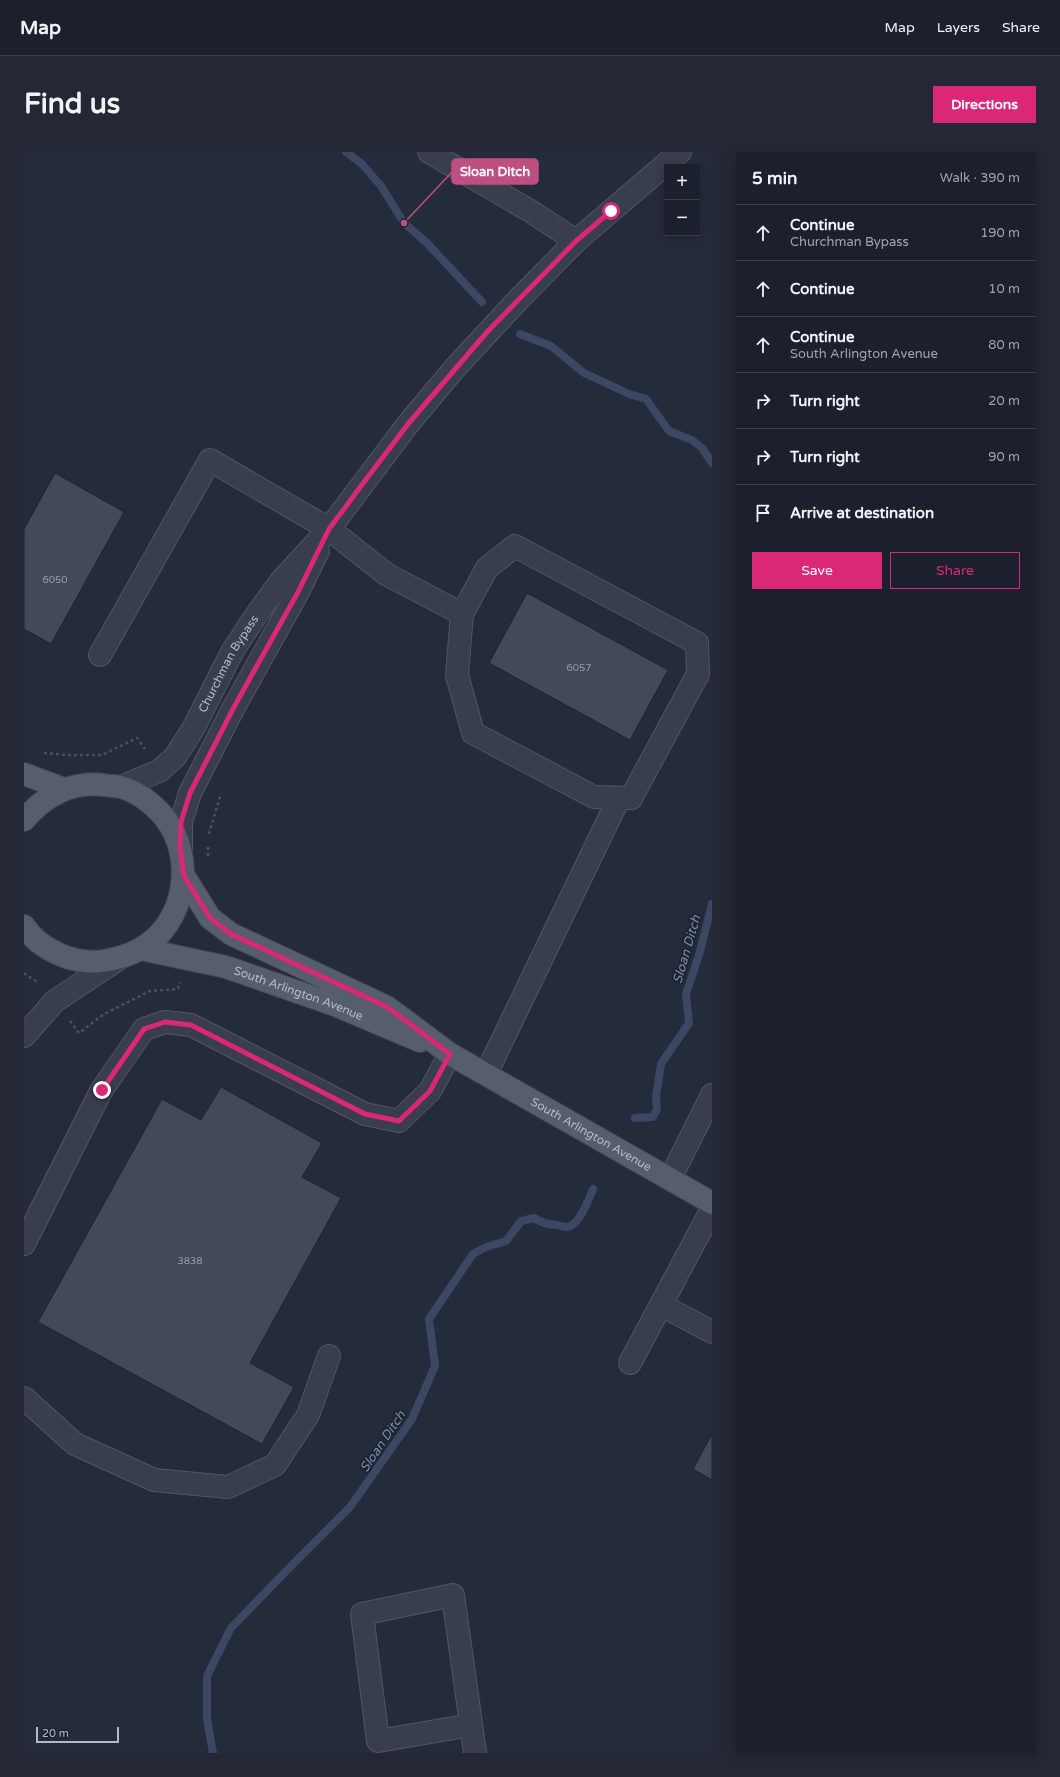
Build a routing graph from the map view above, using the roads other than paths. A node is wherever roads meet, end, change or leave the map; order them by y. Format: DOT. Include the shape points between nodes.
graph roads {
  1 [pos="429,152"];
  2 [pos="680,152"];
  3 [pos="576,241"];
  4 [pos="329,529"];
  5 [pos="462,614"];
  6 [pos="100,655"];
  7 [pos="24,774"];
  8 [pos="121,787"];
  9 [pos="64,789"];
  10 [pos="619,798"];
  11 [pos="24,820"];
  12 [pos="180,847"];
  13 [pos="184,876"];
  14 [pos="24,926"];
  15 [pos="141,949"];
  16 [pos="120,958"];
  17 [pos="24,1036"];
  18 [pos="450,1054"];
  19 [pos="486,1074"];
  20 [pos="712,1095"];
  21 [pos="670,1179"];
  22 [pos="712,1203"];
  23 [pos="712,1209"];
  24 [pos="24,1244"];
  25 [pos="661,1305"];
  26 [pos="712,1332"];
  27 [pos="329,1356"];
  28 [pos="630,1363"];
  29 [pos="24,1398"];
  30 [pos="471,1725"];
  31 [pos="475,1753"];
  1 -- 3 [label="street" via="532,212"];
  2 -- 3 [label="street, Churchman Bypass"];
  3 -- 4 [label="street, Churchman Bypass" via="455,368 408,424"];
  4 -- 5 [label="street" via="386,574"];
  4 -- 6 [label="street" via="210,460"];
  4 -- 8 [label="street, Churchman Bypass" via="281,581 257,614 232,652 193,729 175,757 159,771"];
  4 -- 12 [label="street, Churchman Bypass" via="190,793 181,822"];
  5 -- 10 [label="street" via="457,675 473,733 594,797"];
  5 -- 10 [label="street" via="488,568 515,546 697,643 698,674 631,798"];
  7 -- 9 [label="main road"];
  8 -- 9 [label="main road" via="92,784"];
  8 -- 12 [label="main road" via="141,796 158,810 172,827"];
  9 -- 11 [label="main road" via="47,797"];
  10 -- 19 [label="street"];
  12 -- 13 [label="main road"];
  13 -- 15 [label="main road" via="180,898 172,918 158,936"];
  13 -- 18 [label="main road, South Arlington Avenue" via="210,918 231,934 387,1007"];
  14 -- 16 [label="main road" via="48,949 71,959 95,962"];
  15 -- 16 [label="main road"];
  15 -- 18 [label="main road, South Arlington Avenue" via="226,967 335,1005"];
  16 -- 17 [label="street" via="55,1001"];
  18 -- 19 [label="main road, South Arlington Avenue"];
  18 -- 24 [label="street" via="430,1091 399,1121 365,1114 191,1025 165,1022 144,1029 102,1090"];
  19 -- 21 [label="main road, South Arlington Avenue"];
  20 -- 21 [label="street"];
  21 -- 22 [label="main road, South Arlington Avenue"];
  23 -- 25 [label="street"];
  25 -- 26 [label="street"];
  25 -- 28 [label="street"];
  27 -- 29 [label="street" via="308,1416 275,1465 228,1487 154,1480 75,1444"];
  30 -- 30 [label="street" via="453,1595 362,1614 378,1741"];
  30 -- 31 [label="street"];
}
